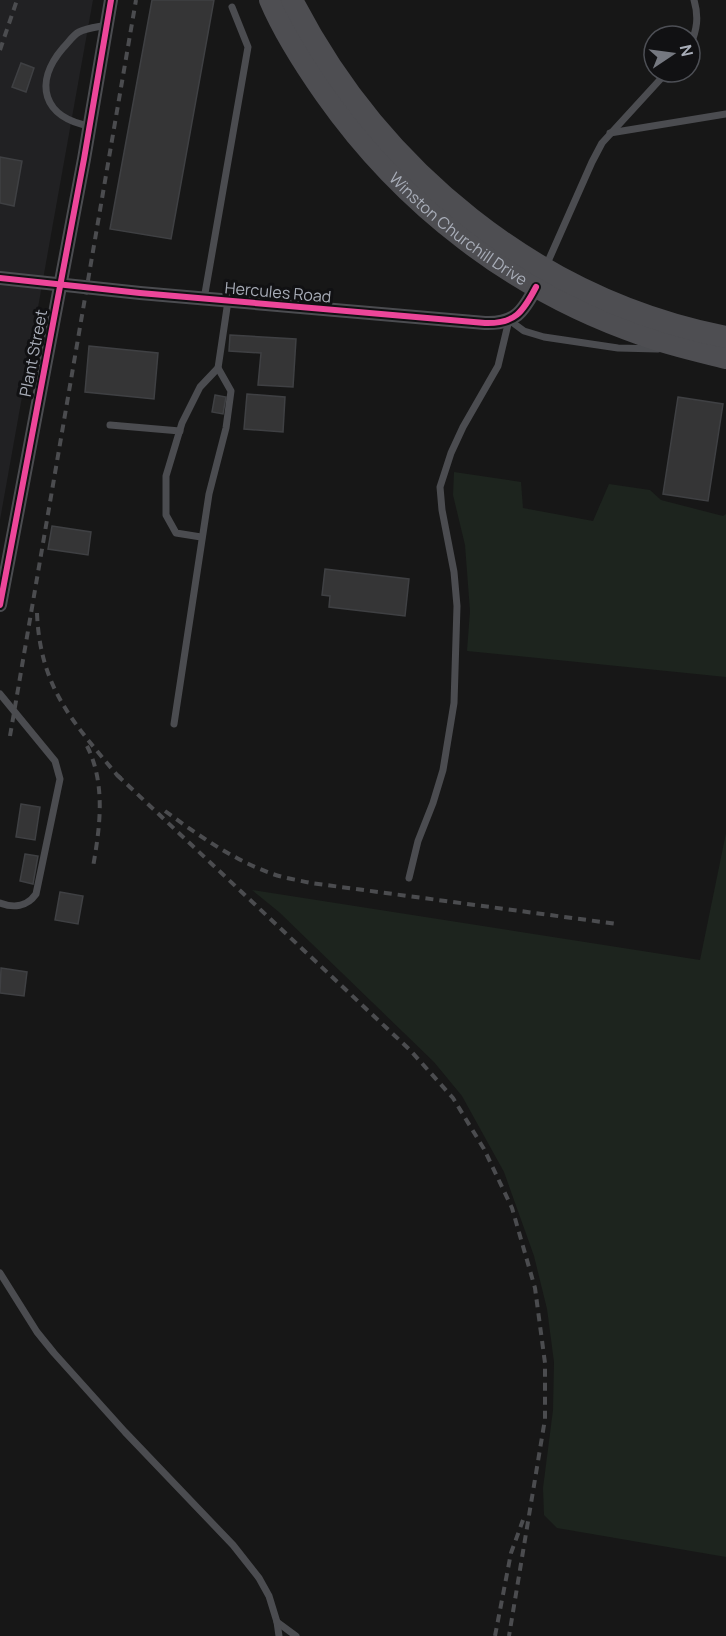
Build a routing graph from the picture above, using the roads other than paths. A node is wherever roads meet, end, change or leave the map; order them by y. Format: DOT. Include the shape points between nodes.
graph roads {
  1 [pos="111,0"];
  2 [pos="270,0"];
  3 [pos="292,0"];
  4 [pos="694,0"];
  5 [pos="232,7"];
  6 [pos="696,24"];
  7 [pos="107,25"];
  8 [pos="656,84"];
  9 [pos="726,114"];
  10 [pos="90,126"];
  11 [pos="610,133"];
  12 [pos="0,278"];
  13 [pos="541,278"];
  14 [pos="60,285"];
  15 [pos="204,299"];
  16 [pos="228,301"];
  17 [pos="509,320"];
  18 [pos="726,337"];
  19 [pos="682,348"];
  20 [pos="726,358"];
  21 [pos="218,368"];
  22 [pos="110,425"];
  23 [pos="180,431"];
  24 [pos="201,537"];
  25 [pos="0,605"];
  26 [pos="0,694"];
  27 [pos="174,724"];
  28 [pos="409,878"];
  29 [pos="0,903"];
  30 [pos="0,1273"];
  31 [pos="277,1622"];
  32 [pos="279,1636"];
  33 [pos="296,1636"];
  1 -- 7 [label="street, Plant Street"];
  2 -- 13 [label="highway, Winston Churchill Drive" via="328,98 394,178 461,237"];
  3 -- 13 [label="highway, Winston Churchill Drive" via="337,77 398,153 432,188"];
  4 -- 6 [label="lane"];
  5 -- 15 [label="lane" via="248,47"];
  7 -- 10 [label="street, Plant Street"];
  7 -- 10 [label="lane" via="75,34 58,54 47,81 46,97 56,112"];
  8 -- 11 [label="lane"];
  9 -- 11 [label="lane"];
  10 -- 14 [label="street, Plant Street"];
  11 -- 13 [label="lane" via="592,162"];
  12 -- 14 [label="street, Hercules Road"];
  13 -- 17 [label="street" via="526,307"];
  13 -- 18 [label="highway, Winston Churchill Drive" via="582,288 637,312"];
  13 -- 19 [label="highway, Winston Churchill Drive" via="603,320"];
  14 -- 15 [label="street, Hercules Road"];
  14 -- 25 [label="street, Plant Street"];
  15 -- 16 [label="street, Hercules Road"];
  16 -- 17 [label="street, Hercules Road" via="498,324"];
  16 -- 21 [label="lane"];
  17 -- 19 [label="lane" via="524,332 544,337 618,348"];
  17 -- 28 [label="lane" via="498,366 463,427 440,487 457,606 454,703 443,770"];
  19 -- 20 [label="highway, Winston Churchill Drive"];
  21 -- 23 [label="lane" via="200,387"];
  21 -- 24 [label="lane" via="231,391"];
  22 -- 23 [label="lane"];
  23 -- 24 [label="lane" via="166,476 166,515 176,534"];
  24 -- 27 [label="lane"];
  26 -- 29 [label="lane" via="55,761 60,779 36,894 18,906"];
  30 -- 31 [label="lane" via="54,1353 259,1578"];
  31 -- 32 [label="lane"];
  31 -- 33 [label="lane"];
}
